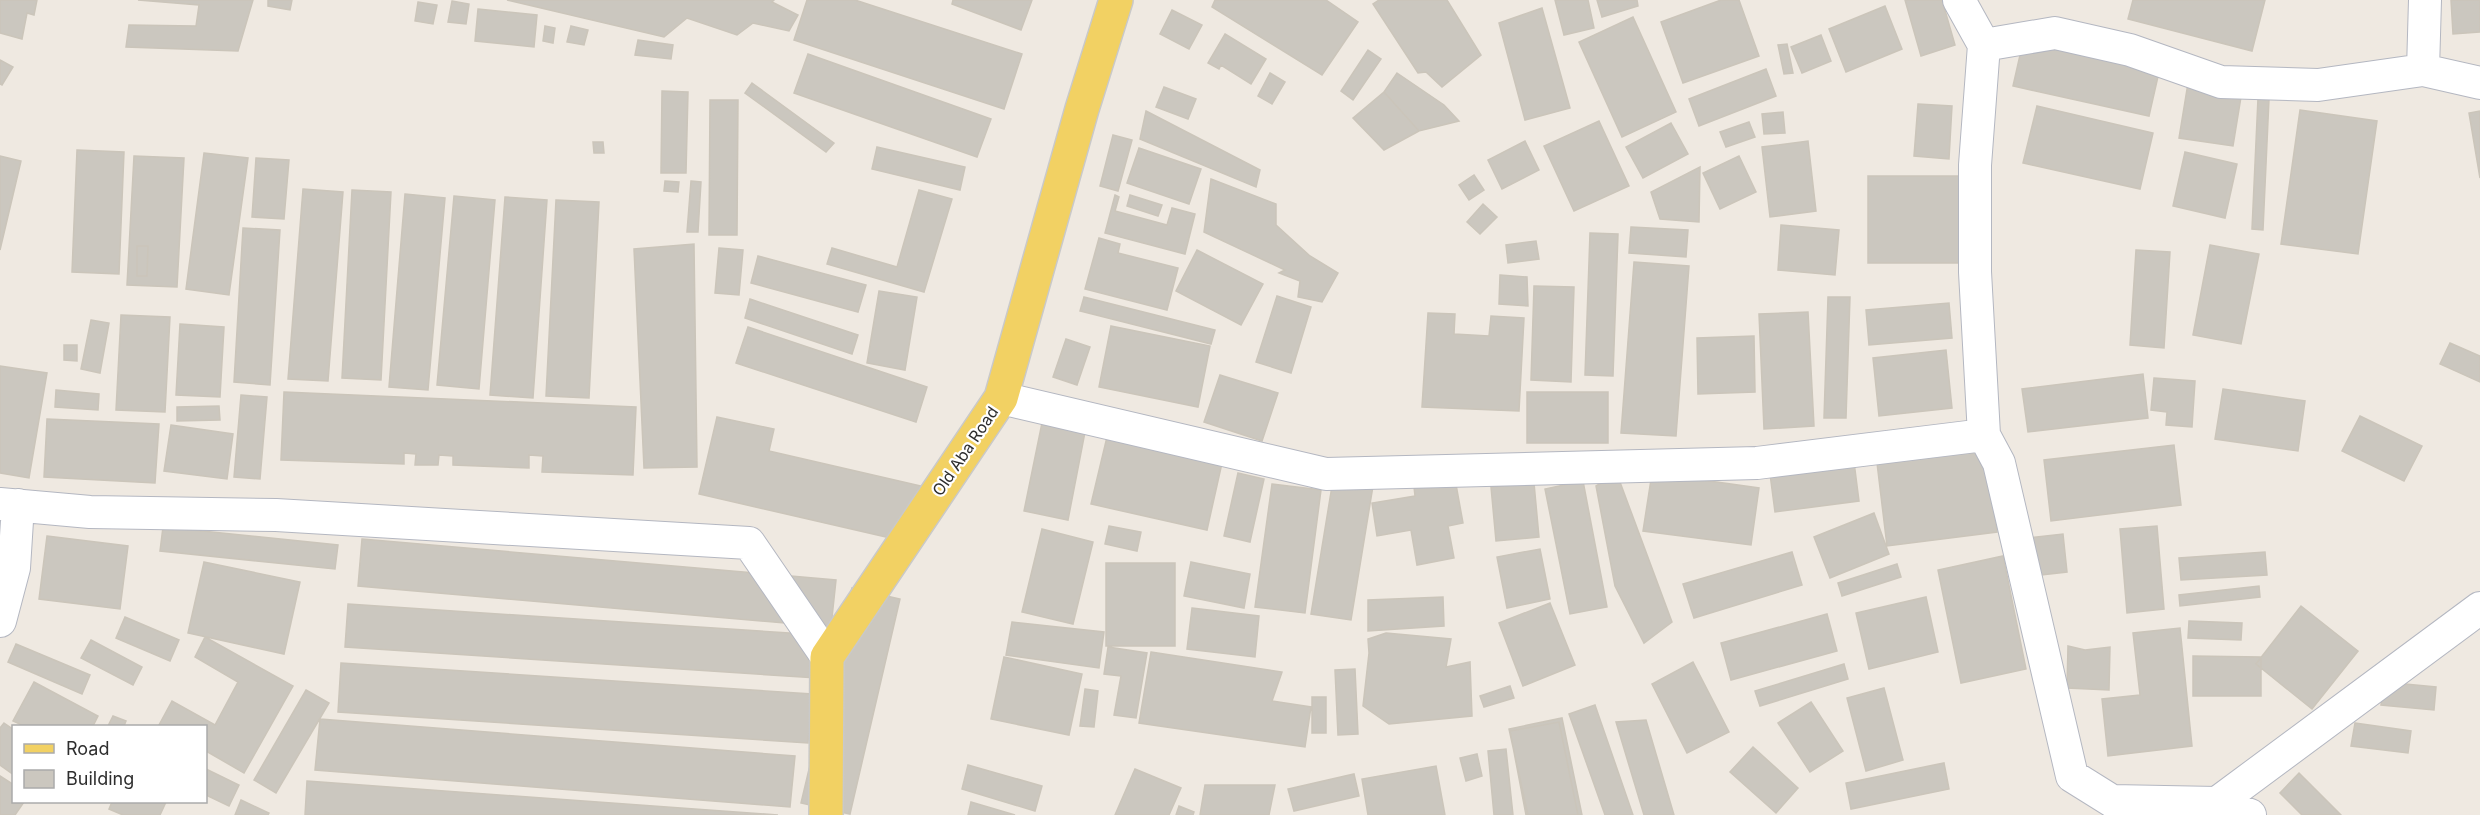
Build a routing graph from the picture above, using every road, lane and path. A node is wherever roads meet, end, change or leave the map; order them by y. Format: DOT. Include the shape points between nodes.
graph roads {
  1 [pos="1116,0"];
  2 [pos="1959,0"];
  3 [pos="2425,0"];
  4 [pos="1984,45"];
  5 [pos="2423,70"];
  6 [pos="2480,83"];
  7 [pos="1001,398"];
  8 [pos="1984,435"];
  9 [pos="9,504"];
  10 [pos="2480,608"];
  11 [pos="0,621"];
  12 [pos="827,657"];
  13 [pos="2217,803"];
  14 [pos="826,815"];
  15 [pos="2250,815"];
  1 -- 7 [label="main road, Old Aba Road"];
  2 -- 4 [label="street"];
  3 -- 5 [label="street"];
  4 -- 5 [label="street" via="2055,33 2130,50 2221,82 2318,85"];
  4 -- 8 [label="street" via="1975,165 1975,272"];
  5 -- 6 [label="street"];
  7 -- 8 [label="street" via="1326,474 1757,463"];
  7 -- 12 [label="main road, Old Aba Road"];
  8 -- 13 [label="street" via="1999,463 2072,776 2112,801"];
  9 -- 11 [label="street" via="14,568"];
  9 -- 12 [label="street" via="90,512 276,515 749,543"];
  10 -- 13 [label="street"];
  12 -- 14 [label="main road"];
  13 -- 15 [label="street"];
}
